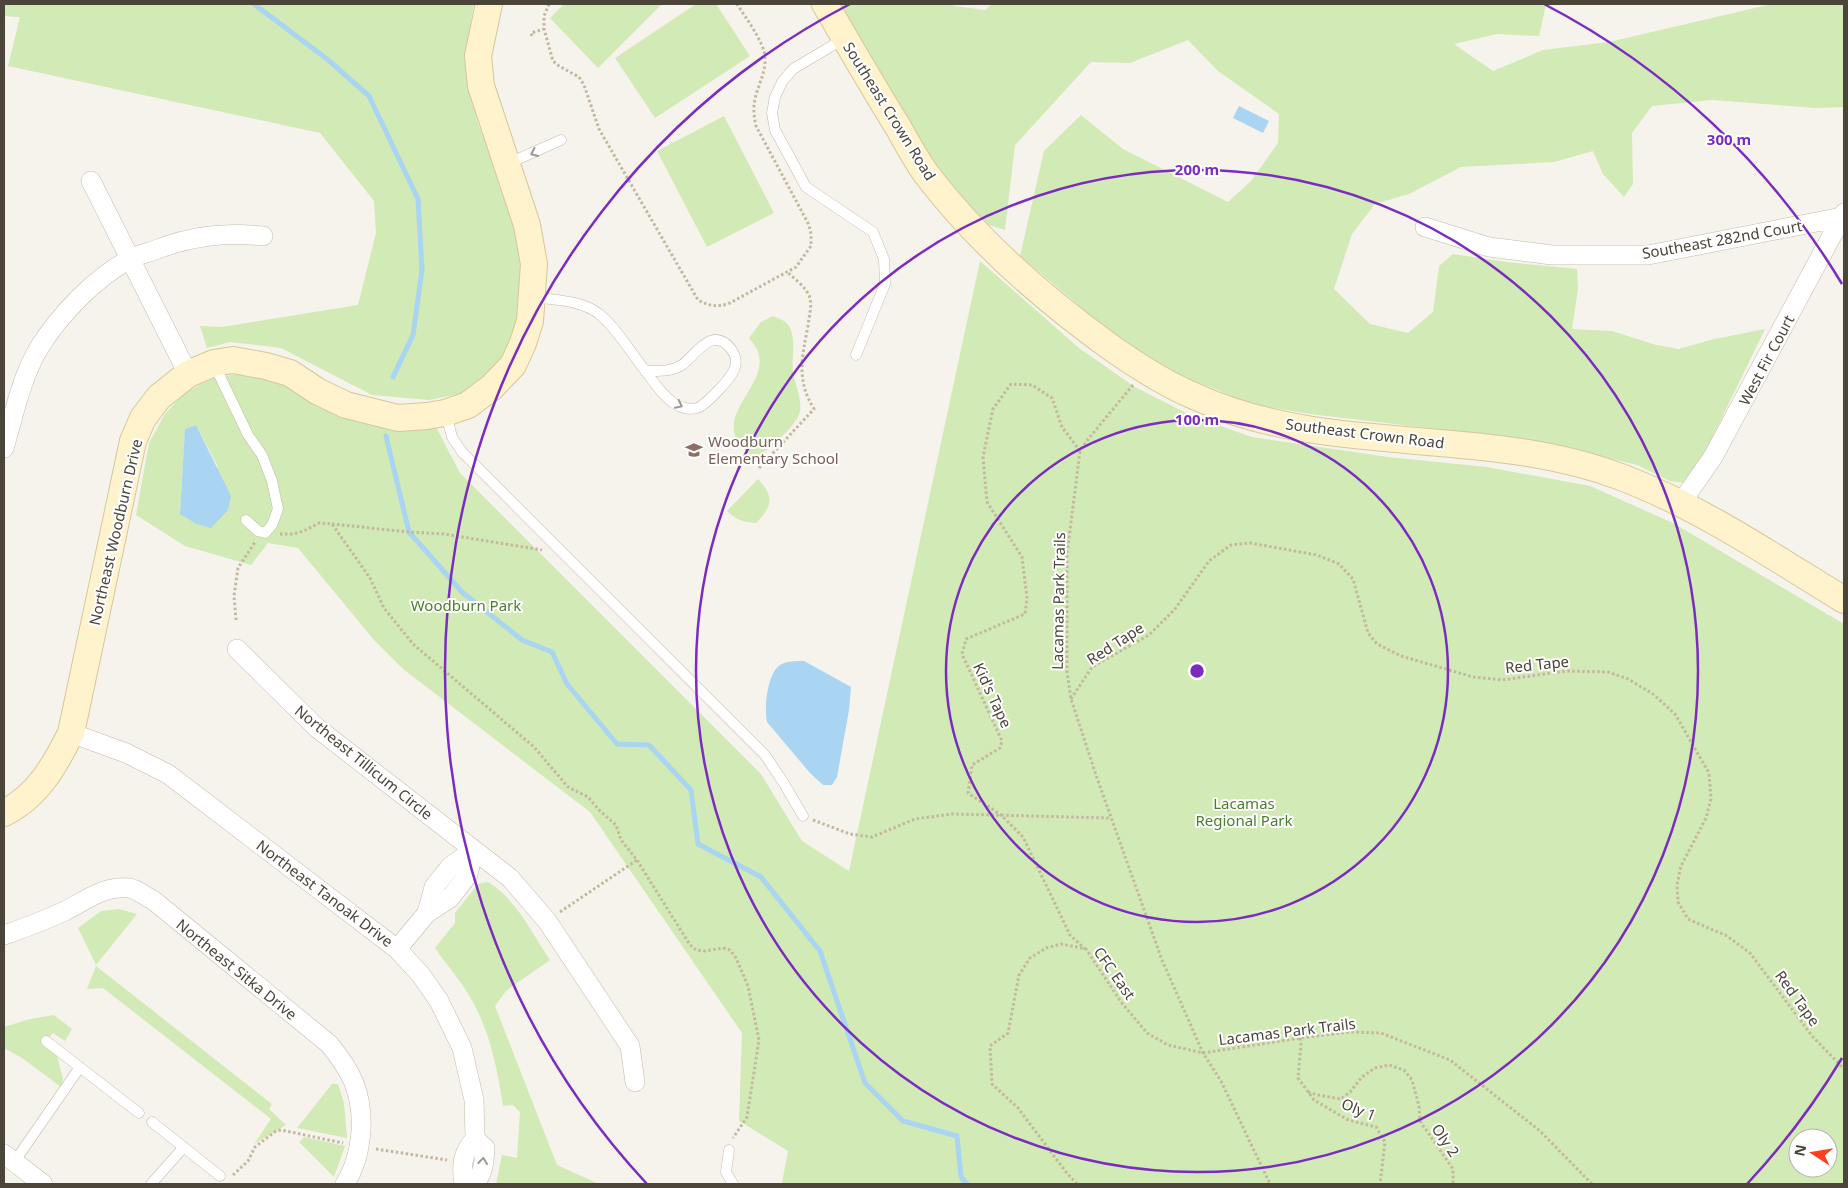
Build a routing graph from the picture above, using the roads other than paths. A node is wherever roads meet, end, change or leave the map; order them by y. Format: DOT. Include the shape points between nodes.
graph roads {
  1 [pos="489,4"];
  2 [pos="825,4"];
  3 [pos="845,38"];
  4 [pos="561,140"];
  5 [pos="507,164"];
  6 [pos="91,181"];
  7 [pos="1843,215"];
  8 [pos="1425,227"];
  9 [pos="263,236"];
  10 [pos="131,259"];
  11 [pos="533,297"];
  12 [pos="856,355"];
  13 [pos="214,364"];
  14 [pos="645,371"];
  15 [pos="188,374"];
  16 [pos="445,413"];
  17 [pos="4,448"];
  18 [pos="1681,503"];
  19 [pos="246,520"];
  20 [pos="1844,600"];
  21 [pos="237,649"];
  22 [pos="71,733"];
  23 [pos="4,813"];
  24 [pos="803,816"];
  25 [pos="472,850"];
  26 [pos="4,935"];
  27 [pos="397,949"];
  28 [pos="46,1041"];
  29 [pos="80,1067"];
  30 [pos="635,1082"];
  31 [pos="139,1113"];
  32 [pos="152,1122"];
  33 [pos="475,1139"];
  34 [pos="184,1147"];
  35 [pos="728,1150"];
  36 [pos="9,1157"];
  37 [pos="220,1176"];
  38 [pos="44,1184"];
  39 [pos="151,1184"];
  40 [pos="346,1184"];
  41 [pos="464,1184"];
  42 [pos="473,1184"];
  43 [pos="733,1184"];
  1 -- 5 [label="street, Northeast Woodburn Drive" via="478,56 481,86"];
  2 -- 3 [label="street, Southeast Crown Road"];
  3 -- 12 [label="lane" via="793,69 782,82 772,113 775,130 806,187 873,232 884,259 885,284"];
  3 -- 18 [label="street, Southeast Crown Road" via="926,174 977,233 1057,306 1145,371 1193,396 1264,420 1306,429 1481,446 1550,457 1620,477"];
  4 -- 5 [label="lane, one-way"];
  5 -- 11 [label="street, Northeast Woodburn Drive" via="528,225 534,264"];
  6 -- 10 [label="street"];
  7 -- 8 [label="street, Southeast 282nd Court" via="1648,255 1552,255 1489,247"];
  7 -- 18 [label="street, West Fir Court" via="1714,457"];
  9 -- 10 [label="street" via="237,233 209,235 176,242"];
  10 -- 15 [label="street"];
  10 -- 17 [label="street" via="97,283 64,313 38,349"];
  11 -- 14 [label="lane" via="573,302 598,313"];
  11 -- 16 [label="street, Northeast Woodburn Drive" via="530,321 513,365 468,405"];
  13 -- 15 [label="street, Northeast Woodburn Drive"];
  13 -- 16 [label="street, Northeast Woodburn Drive" via="233,360 290,373 346,406 374,413 398,418"];
  13 -- 19 [label="lane" via="248,435 262,455 278,509 265,533"];
  14 -- 14 [label="lane, one-way" via="664,396 676,405 696,408 705,403 732,374 736,361 726,344 714,340 701,345 682,364 669,371"];
  15 -- 22 [label="street, Northeast Woodburn Drive" via="159,397 142,418 134,441"];
  16 -- 24 [label="lane" via="452,437 462,452 765,755"];
  18 -- 20 [label="street, Southeast Crown Road"];
  21 -- 25 [label="street, Northeast Tillicum Circle" via="317,728"];
  22 -- 23 [label="street, Northeast Woodburn Drive" via="56,763 37,787"];
  22 -- 27 [label="street, Northeast Tanoak Drive" via="126,753 168,774"];
  25 -- 27 [label="street" via="450,867 434,887 428,913"];
  25 -- 30 [label="street, Northeast Tillicum Circle" via="510,878 547,921 630,1046"];
  26 -- 40 [label="street, Northeast Sitka Drive" via="112,888 131,888 153,900 329,1044 344,1063 362,1114 360,1147"];
  27 -- 33 [label="street, Northeast Tanoak Drive" via="421,974 439,1001 462,1048 474,1100"];
  28 -- 29 [label="lane"];
  29 -- 31 [label="lane"];
  29 -- 36 [label="lane"];
  32 -- 34 [label="lane"];
  33 -- 41 [label="street" via="466,1148 462,1174"];
  42 -- 33 [label="street, Northeast Tanoak Drive, one-way" via="484,1166 484,1148"];
  34 -- 37 [label="lane"];
  34 -- 39 [label="lane"];
  35 -- 43 [label="lane" via="726,1172"];
  36 -- 38 [label="street"];
}
